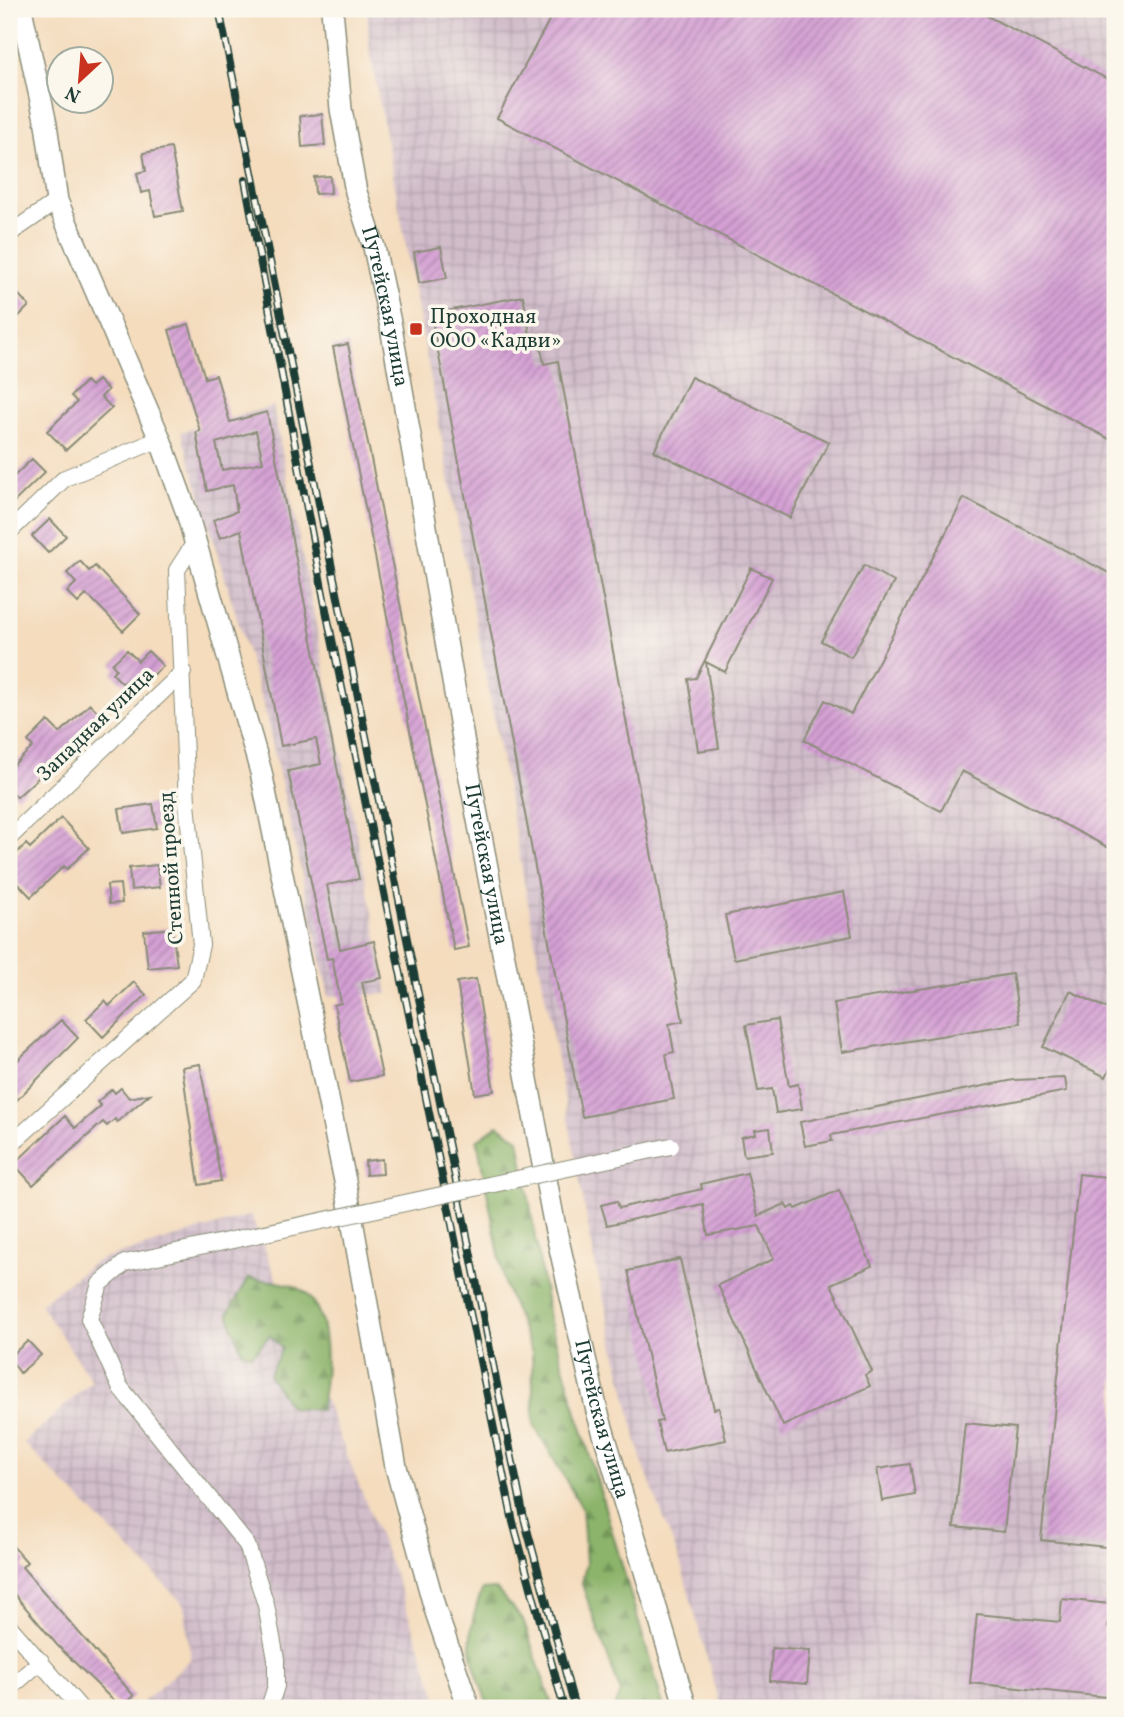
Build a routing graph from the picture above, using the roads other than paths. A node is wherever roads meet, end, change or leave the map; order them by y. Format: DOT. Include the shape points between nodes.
graph roads {
  1 [pos="21,9"];
  2 [pos="331,9"];
  3 [pos="57,201"];
  4 [pos="9,234"];
  5 [pos="160,439"];
  6 [pos="9,532"];
  7 [pos="195,542"];
  8 [pos="183,672"];
  9 [pos="9,838"];
  10 [pos="9,1146"];
  11 [pos="671,1146"];
  12 [pos="9,1626"];
  13 [pos="41,1661"];
  14 [pos="9,1689"];
  15 [pos="80,1708"];
  16 [pos="268,1708"];
  17 [pos="469,1708"];
  18 [pos="686,1708"];
  1 -- 3 [label="main road"];
  2 -- 18 [label="main road, Путейская улица" via="348,150 391,327 554,1222 597,1411"];
  3 -- 4 [label="street"];
  3 -- 5 [label="main road"];
  5 -- 6 [label="street" via="65,478"];
  5 -- 7 [label="main road"];
  7 -- 8 [label="street, Степной проезд" via="177,570"];
  7 -- 17 [label="main road" via="261,772 345,1181 396,1467 435,1609"];
  8 -- 9 [label="street, Западная улица"];
  8 -- 10 [label="street, Степной проезд" via="187,803 201,945 194,980"];
  11 -- 16 [label="street, bridge" via="125,1263 100,1284 89,1319 120,1387 247,1545 266,1605 276,1659 276,1686"];
  12 -- 13 [label="street"];
  13 -- 14 [label="street"];
  13 -- 15 [label="street"];
}
